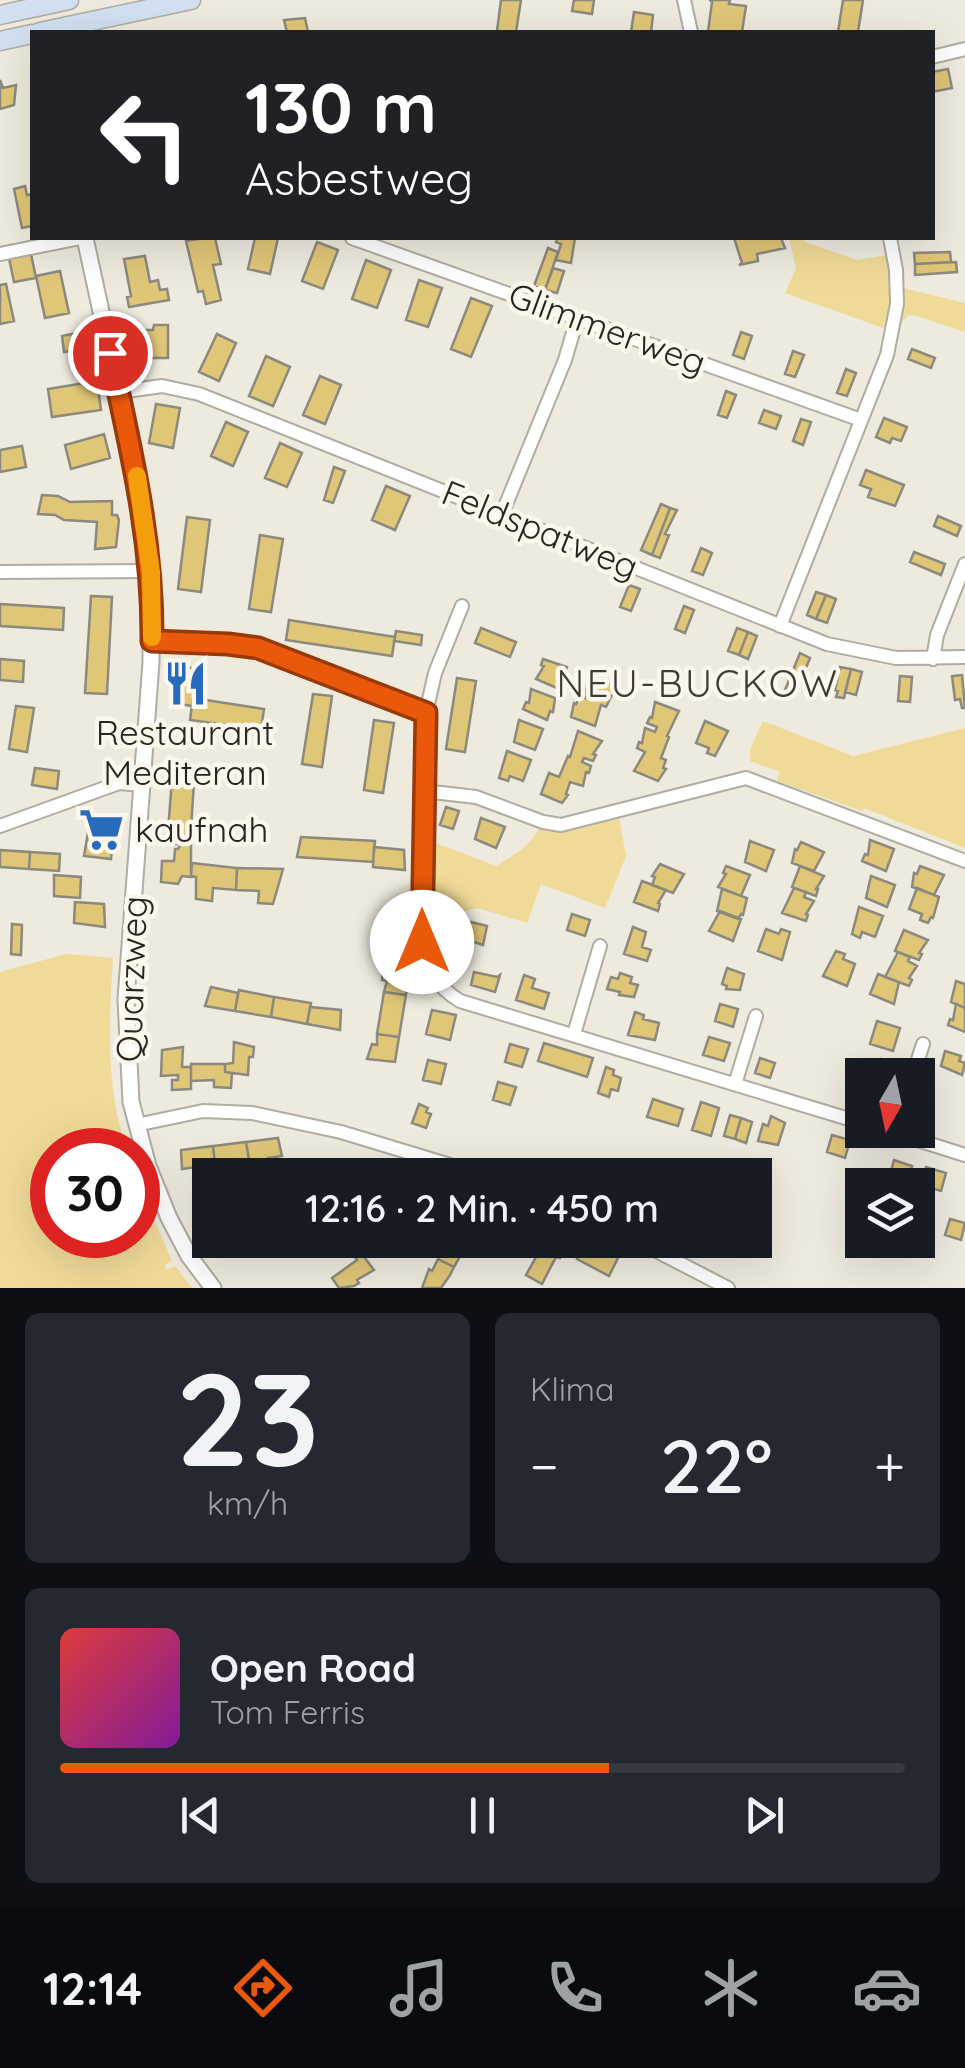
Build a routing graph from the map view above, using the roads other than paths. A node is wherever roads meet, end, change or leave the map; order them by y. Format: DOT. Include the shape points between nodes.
graph roads {
  1 [pos="69,0"];
  2 [pos="191,0"];
  3 [pos="684,0"];
  4 [pos="35,4"];
  5 [pos="0,15"];
  6 [pos="39,30"];
  7 [pos="53,30"];
  8 [pos="691,30"];
  9 [pos="30,35"];
  10 [pos="0,41"];
  11 [pos="965,50"];
  12 [pos="935,55"];
  13 [pos="72,240"];
  14 [pos="82,240"];
  15 [pos="358,240"];
  16 [pos="890,240"];
  17 [pos="0,254"];
  18 [pos="577,319"];
  19 [pos="119,392"];
  20 [pos="861,420"];
  21 [pos="502,514"];
  22 [pos="965,564"];
  23 [pos="0,572"];
  24 [pos="151,572"];
  25 [pos="462,606"];
  26 [pos="780,626"];
  27 [pos="152,641"];
  28 [pos="965,656"];
  29 [pos="934,659"];
  30 [pos="426,713"];
  31 [pos="142,784"];
  32 [pos="424,791"];
  33 [pos="0,826"];
  34 [pos="965,861"];
  35 [pos="600,946"];
  36 [pos="756,1016"];
  37 [pos="574,1034"];
  38 [pos="923,1044"];
  39 [pos="918,1058"];
  40 [pos="735,1084"];
  41 [pos="845,1118"];
  42 [pos="136,1125"];
  43 [pos="935,1145"];
  44 [pos="965,1155"];
  45 [pos="427,1158"];
  46 [pos="670,1258"];
  47 [pos="214,1288"];
  48 [pos="728,1288"];
  1 -- 4 [label="main road"];
  2 -- 7 [label="main road"];
  3 -- 8 [label="street"];
  4 -- 5 [label="main road"];
  4 -- 6 [label="street"];
  9 -- 10 [label="main road"];
  11 -- 12 [label="street"];
  13 -- 17 [label="street"];
  14 -- 19 [label="street, Quarzweg"];
  15 -- 18 [label="street, Glimmerweg"];
  16 -- 20 [label="street" via="896,320"];
  18 -- 20 [label="street, Glimmerweg"];
  18 -- 21 [label="street"];
  19 -- 21 [label="street, Feldspatweg" via="162,386 199,394"];
  19 -- 24 [label="street, Quarzweg"];
  20 -- 26 [label="street"];
  21 -- 26 [label="street, Feldspatweg"];
  22 -- 29 [label="street"];
  23 -- 24 [label="street"];
  24 -- 27 [label="street, Quarzweg"];
  25 -- 30 [label="street"];
  26 -- 29 [label="street, Feldspatweg" via="864,654"];
  27 -- 30 [label="street" via="258,648"];
  27 -- 31 [label="street, Quarzweg"];
  28 -- 29 [label="street, Feldspatweg"];
  30 -- 32 [label="street"];
  31 -- 33 [label="street" via="119,783"];
  31 -- 42 [label="street, Quarzweg" via="126,1024"];
  32 -- 34 [label="street" via="470,796 561,825 746,778"];
  32 -- 37 [label="street" via="422,942 428,968 460,1000"];
  35 -- 37 [label="street"];
  36 -- 40 [label="street"];
  37 -- 40 [label="street"];
  38 -- 39 [label="street"];
  40 -- 41 [label="street"];
  42 -- 45 [label="street" via="202,1112 252,1113"];
  42 -- 47 [label="street, Quarzweg" via="169,1218"];
  43 -- 44 [label="street"];
  46 -- 48 [label="street"];
}
